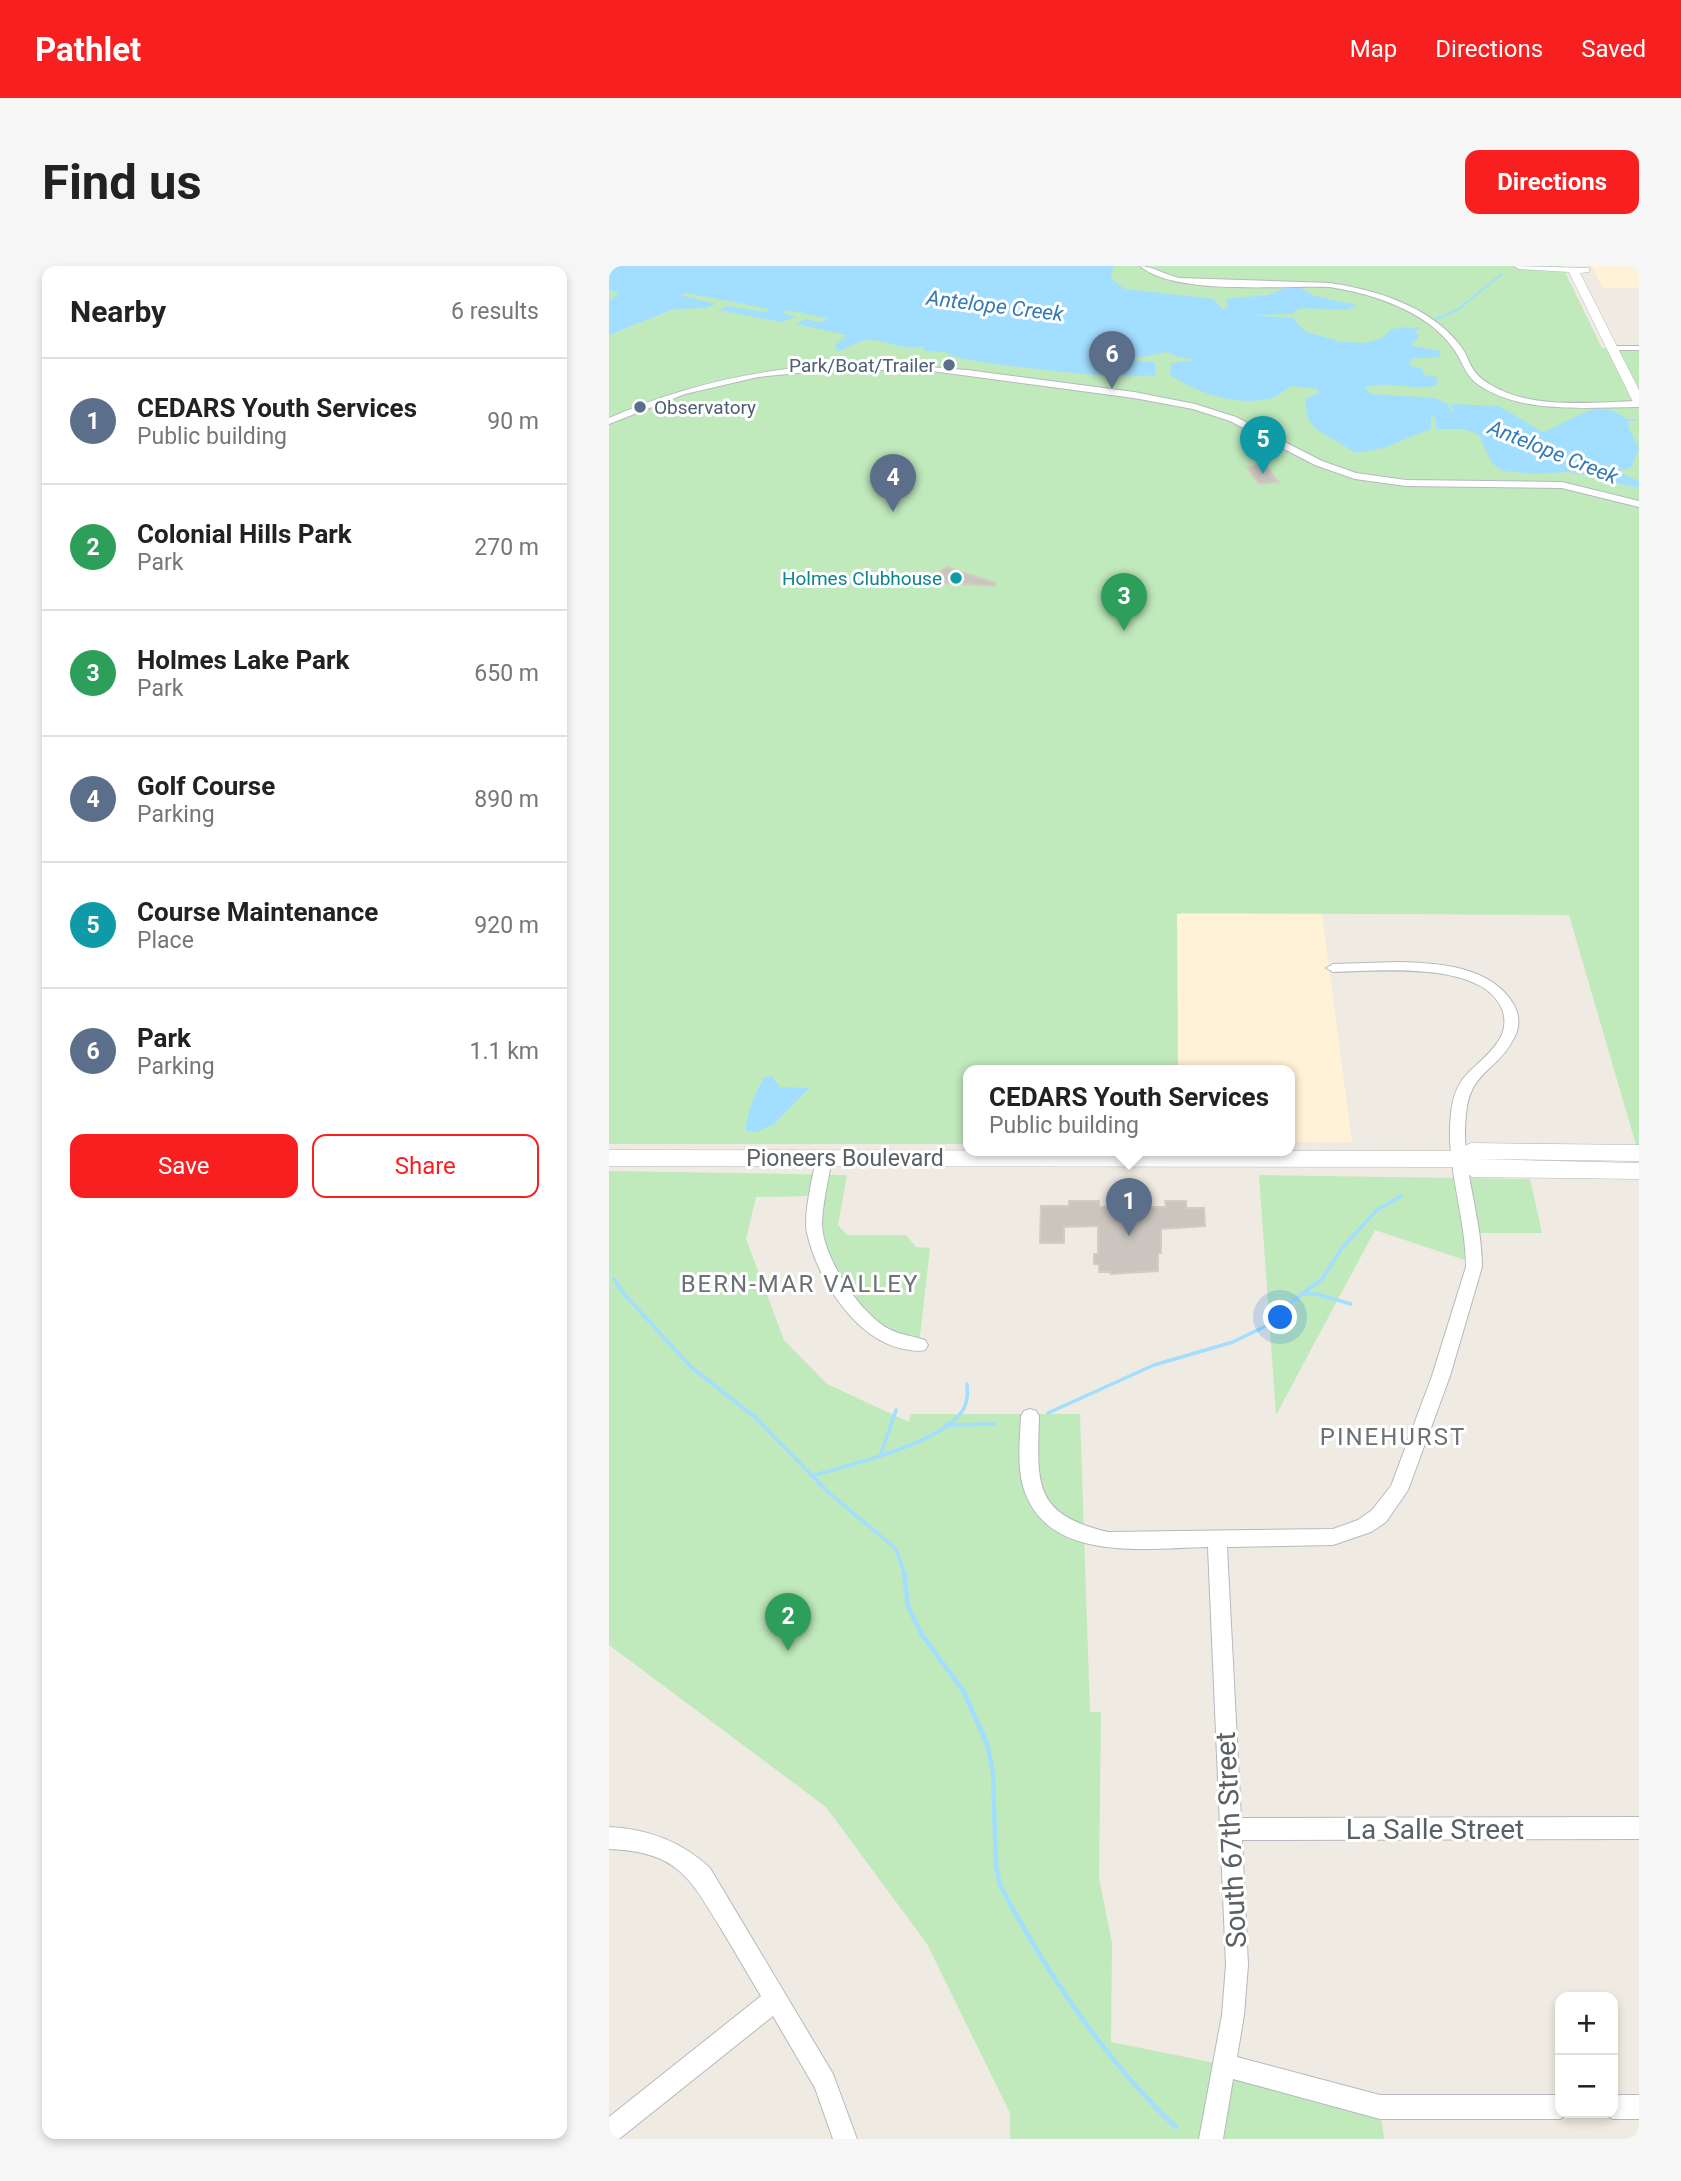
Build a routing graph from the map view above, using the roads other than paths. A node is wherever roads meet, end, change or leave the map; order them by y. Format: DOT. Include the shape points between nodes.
graph roads {
  1 [pos="1144,266"];
  2 [pos="1519,266"];
  3 [pos="1578,268"];
  4 [pos="1612,348"];
  5 [pos="1625,348"];
  6 [pos="1639,348"];
  7 [pos="1639,374"];
  8 [pos="1639,403"];
  9 [pos="609,421"];
  10 [pos="1639,504"];
  11 [pos="1333,968"];
  12 [pos="1639,1153"];
  13 [pos="824,1157"];
  14 [pos="609,1158"];
  15 [pos="1459,1159"];
  16 [pos="1639,1171"];
  17 [pos="919,1345"];
  18 [pos="1030,1416"];
  19 [pos="1217,1540"];
  20 [pos="1639,1828"];
  21 [pos="1231,1829"];
  22 [pos="609,1838"];
  23 [pos="776,1999"];
  24 [pos="1225,2065"];
  25 [pos="1555,2107"];
  26 [pos="1618,2107"];
  27 [pos="1639,2107"];
  28 [pos="609,2132"];
  29 [pos="845,2139"];
  30 [pos="1211,2139"];
  1 -- 8 [label="street" via="1157,276 1187,283 1313,282 1359,290 1431,323 1457,348 1473,378 1494,390 1554,402"];
  2 -- 3 [label="main road"];
  3 -- 4 [label="main road"];
  3 -- 5 [label="main road"];
  4 -- 5 [label="street"];
  4 -- 8 [label="main road"];
  5 -- 6 [label="street"];
  5 -- 7 [label="main road"];
  9 -- 10 [label="street" via="667,397 748,376 834,366 924,367 1188,405 1250,425 1313,461 1359,477 1566,485"];
  11 -- 15 [label="street" via="1448,969 1487,984 1505,1001 1511,1018 1508,1037 1462,1089"];
  12 -- 15 [label="main road, Pioneers Boulevard" via="1471,1152"];
  13 -- 14 [label="main road, Pioneers Boulevard"];
  13 -- 15 [label="main road, Pioneers Boulevard"];
  13 -- 17 [label="street" via="815,1234 852,1309 874,1331 896,1342"];
  15 -- 16 [label="main road, Pioneers Boulevard" via="1473,1169"];
  15 -- 19 [label="street" via="1474,1267 1441,1376 1391,1504 1364,1527 1333,1537"];
  18 -- 19 [label="street" via="1030,1486 1055,1521 1084,1536 1108,1540"];
  19 -- 21 [label="street, South 67th Street"];
  20 -- 21 [label="street, La Salle Street"];
  21 -- 24 [label="street, South 67th Street" via="1237,1965"];
  22 -- 23 [label="street" via="653,1842 688,1861 702,1876"];
  23 -- 28 [label="street"];
  23 -- 29 [label="street" via="825,2082"];
  24 -- 25 [label="street" via="1380,2107"];
  24 -- 30 [label="street, South 67th Street"];
  26 -- 27 [label="street"];
}
